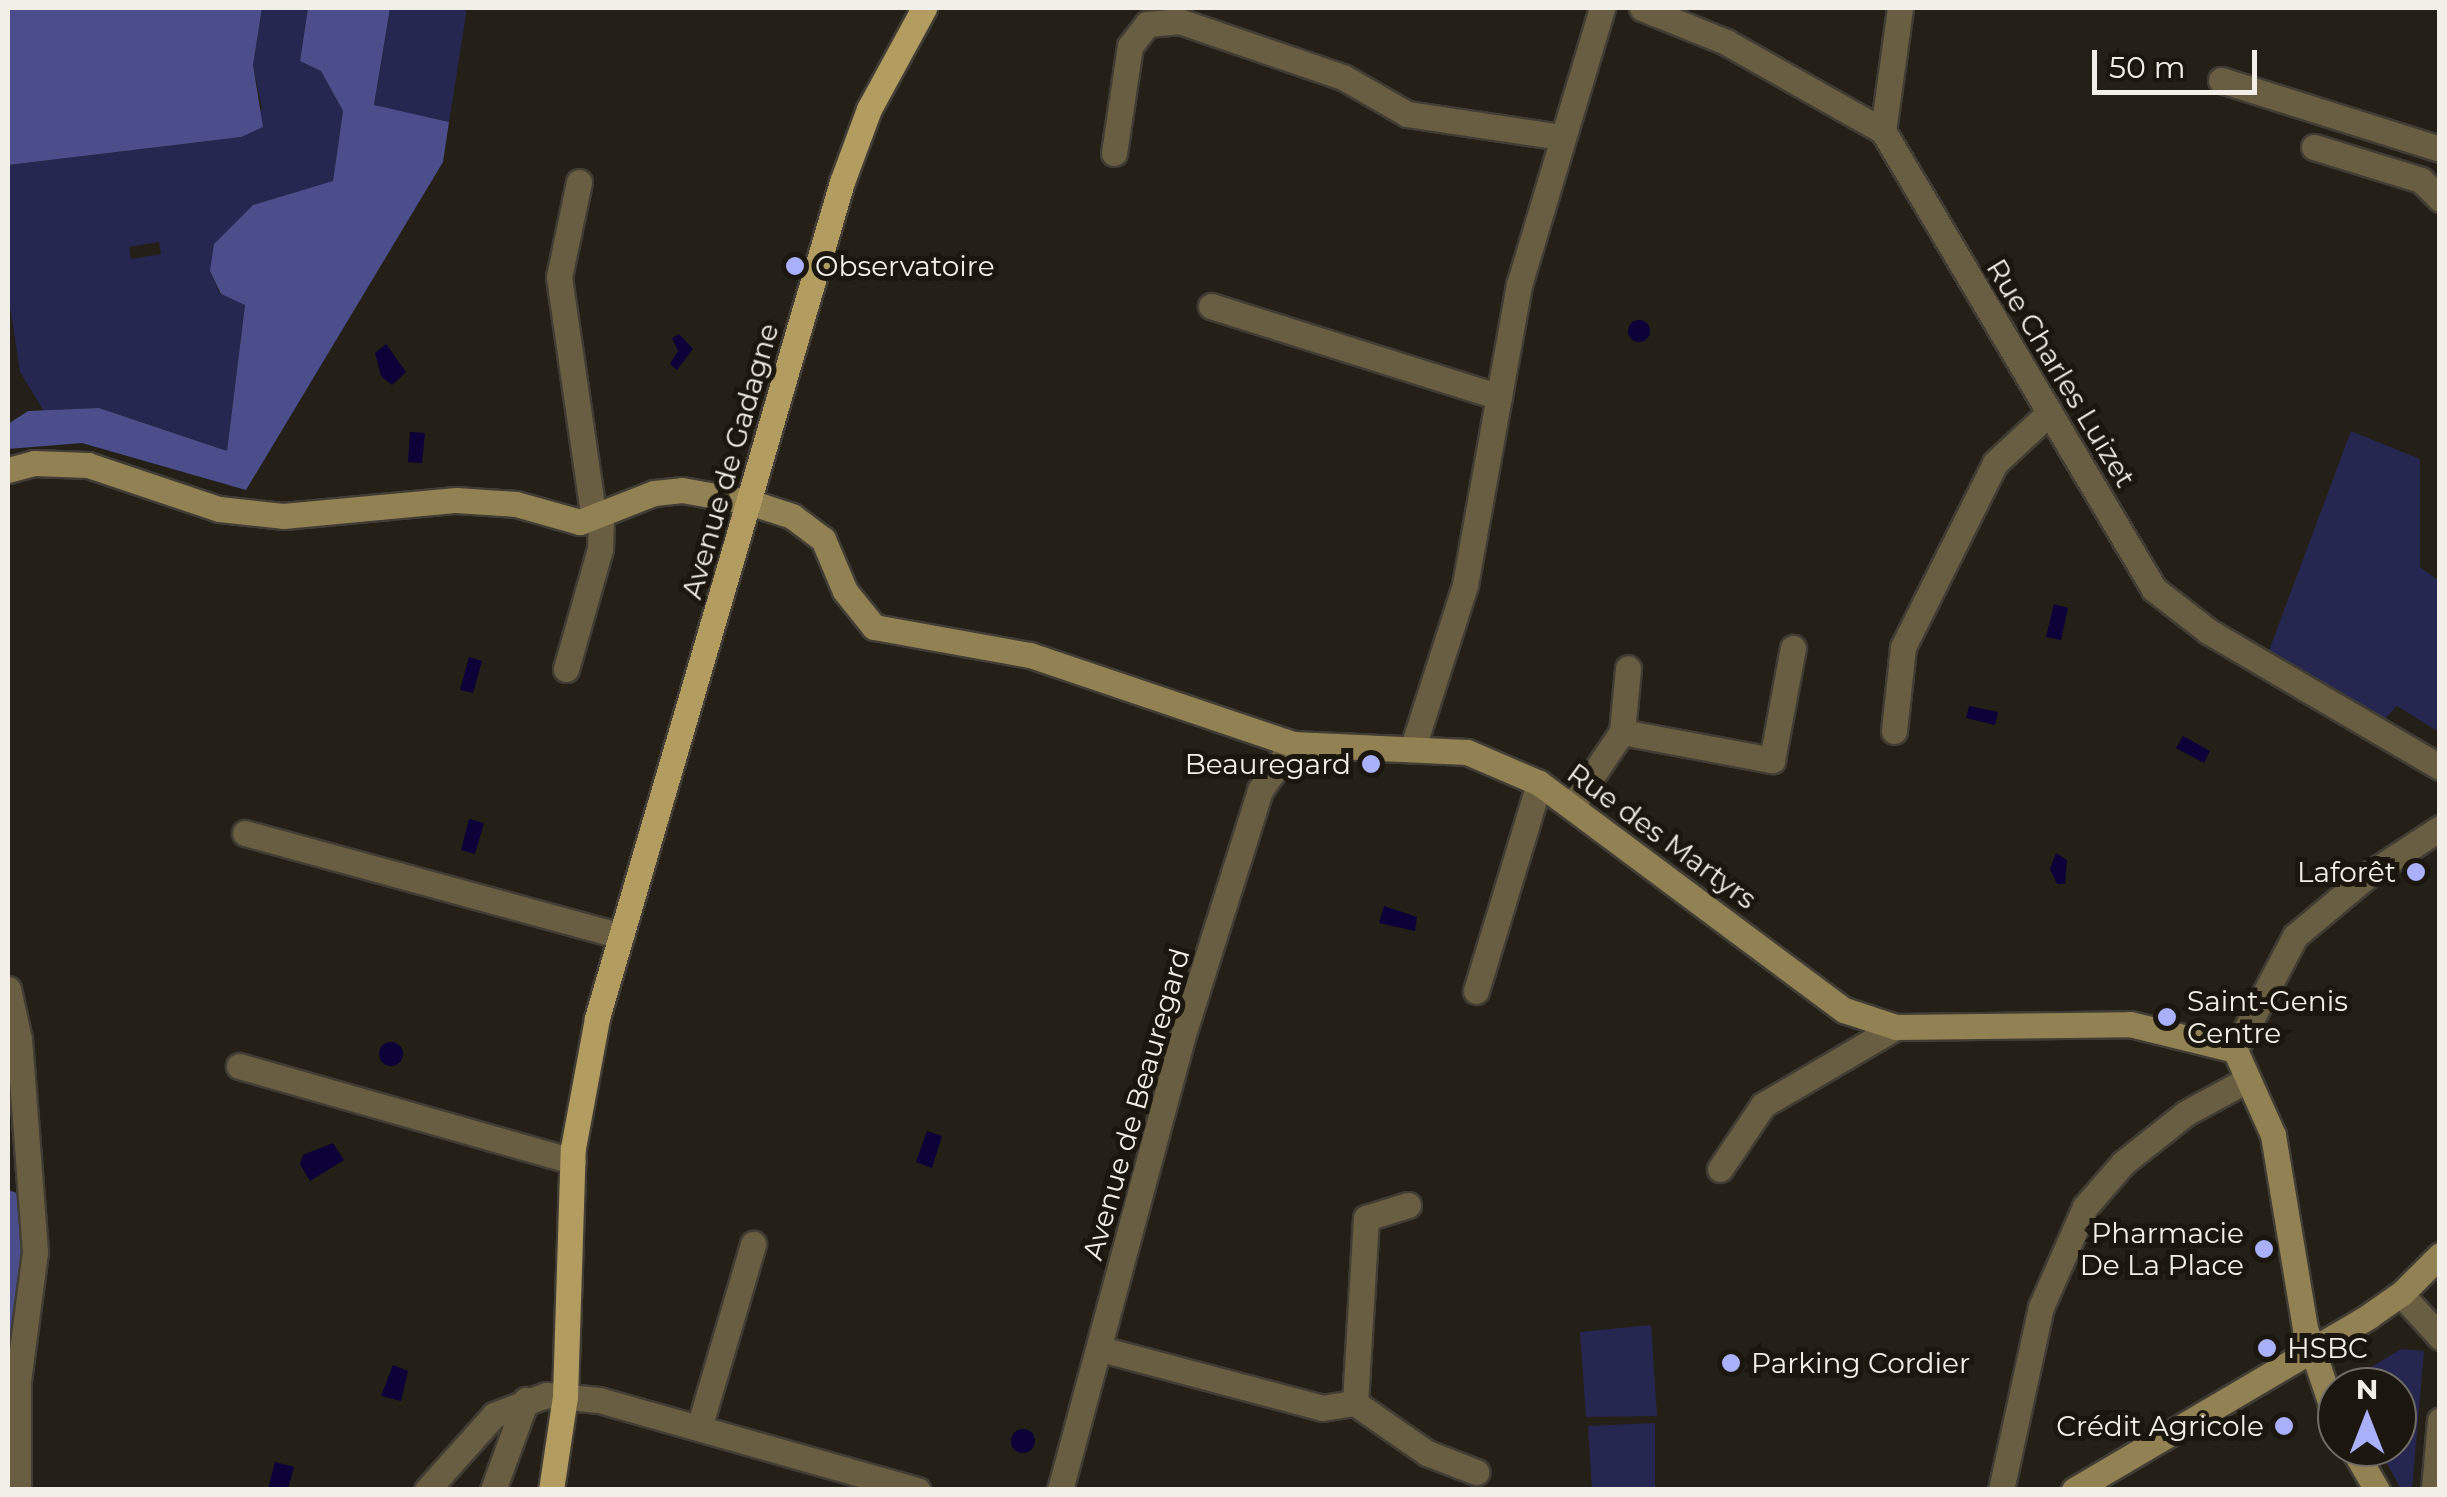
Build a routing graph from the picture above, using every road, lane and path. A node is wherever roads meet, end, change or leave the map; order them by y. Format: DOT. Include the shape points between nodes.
graph roads {
  1 [pos="1602,8"];
  2 [pos="1642,8"];
  3 [pos="1900,8"];
  4 [pos="923,9"];
  5 [pos="2221,80"];
  6 [pos="1883,131"];
  7 [pos="1561,137"];
  8 [pos="2314,146"];
  9 [pos="2440,149"];
  10 [pos="1114,153"];
  11 [pos="579,182"];
  12 [pos="2440,199"];
  13 [pos="1210,306"];
  14 [pos="1499,397"];
  15 [pos="2049,413"];
  16 [pos="8,470"];
  17 [pos="749,502"];
  18 [pos="597,517"];
  19 [pos="1794,648"];
  20 [pos="1628,668"];
  21 [pos="566,669"];
  22 [pos="1894,731"];
  23 [pos="1622,732"];
  24 [pos="1293,744"];
  25 [pos="1413,747"];
  26 [pos="2440,766"];
  27 [pos="1539,783"];
  28 [pos="1573,804"];
  29 [pos="2440,828"];
  30 [pos="245,833"];
  31 [pos="621,936"];
  32 [pos="8,989"];
  33 [pos="1476,992"];
  34 [pos="1896,1027"];
  35 [pos="2235,1050"];
  36 [pos="239,1066"];
  37 [pos="2246,1081"];
  38 [pos="573,1161"];
  39 [pos="1720,1169"];
  40 [pos="1408,1205"];
  41 [pos="753,1244"];
  42 [pos="2440,1255"];
  43 [pos="2401,1294"];
  44 [pos="2440,1337"];
  45 [pos="1101,1349"];
  46 [pos="2310,1350"];
  47 [pos="2317,1369"];
  48 [pos="565,1396"];
  49 [pos="526,1400"];
  50 [pos="1355,1402"];
  51 [pos="2440,1420"];
  52 [pos="700,1428"];
  53 [pos="2364,1467"];
  54 [pos="1476,1472"];
  55 [pos="18,1490"];
  56 [pos="427,1490"];
  57 [pos="493,1490"];
  58 [pos="551,1490"];
  59 [pos="918,1490"];
  60 [pos="1060,1490"];
  61 [pos="2001,1490"];
  62 [pos="2074,1490"];
  63 [pos="2377,1490"];
  64 [pos="2434,1490"];
  1 -- 7 [label="street"];
  2 -- 6 [label="street, Rue Charles Luizet" via="1726,42"];
  3 -- 6 [label="street"];
  4 -- 17 [label="main road, Avenue de Gadagne" via="870,108 842,182"];
  5 -- 9 [label="street"];
  6 -- 15 [label="street, Rue Charles Luizet"];
  7 -- 10 [label="street" via="1407,114 1343,77 1179,21 1147,24 1130,46"];
  7 -- 14 [label="street" via="1520,286"];
  8 -- 12 [label="street" via="2421,180"];
  11 -- 18 [label="street" via="558,277"];
  13 -- 14 [label="street"];
  14 -- 25 [label="street" via="1465,586"];
  15 -- 22 [label="street" via="1995,463 1902,647"];
  15 -- 26 [label="street, Rue Charles Luizet" via="2154,590 2208,632"];
  16 -- 18 [label="street, Rue des Martyrs" via="34,463 88,465 219,509 282,516 456,500 516,504 580,522"];
  17 -- 18 [label="street, Rue des Martyrs" via="676,491"];
  17 -- 24 [label="street, Rue des Martyrs" via="792,516 823,539 846,591 874,627 1030,655"];
  17 -- 31 [label="main road, Avenue de Gadagne"];
  18 -- 21 [label="street" via="600,549"];
  19 -- 23 [label="street" via="1772,760"];
  20 -- 23 [label="street"];
  23 -- 28 [label="street"];
  24 -- 25 [label="street, Rue des Martyrs"];
  24 -- 45 [label="street, Avenue de Beauregard" via="1254,808 1152,1140"];
  25 -- 27 [label="street, Rue des Martyrs" via="1468,752"];
  27 -- 28 [label="street, Rue des Martyrs"];
  27 -- 33 [label="street"];
  28 -- 34 [label="street, Rue des Martyrs" via="1844,1010"];
  29 -- 35 [label="street" via="2295,936"];
  30 -- 31 [label="street"];
  31 -- 38 [label="main road, Avenue de Gadagne" via="596,1018"];
  32 -- 55 [label="street" via="19,1039 35,1252 18,1382"];
  34 -- 35 [label="street, Rue des Martyrs" via="2130,1024"];
  34 -- 39 [label="street" via="1763,1105"];
  35 -- 37 [label="street"];
  36 -- 38 [label="street"];
  37 -- 46 [label="street" via="2273,1136"];
  37 -- 61 [label="street" via="2160,1133 2122,1163 2085,1207 2041,1307"];
  38 -- 48 [label="main road, Avenue de Gadagne"];
  40 -- 50 [label="street" via="1366,1218"];
  41 -- 52 [label="street"];
  42 -- 43 [label="street"];
  43 -- 44 [label="street"];
  43 -- 46 [label="street"];
  45 -- 50 [label="street" via="1322,1408"];
  45 -- 60 [label="street, Avenue de Beauregard"];
  46 -- 47 [label="street"];
  46 -- 62 [label="street"];
  48 -- 49 [label="street"];
  48 -- 52 [label="street"];
  48 -- 58 [label="main road, Avenue de Gadagne"];
  49 -- 56 [label="street" via="494,1415"];
  49 -- 57 [label="street"];
  50 -- 54 [label="street" via="1428,1453"];
  51 -- 64 [label="street"];
  52 -- 59 [label="street"];
  53 -- 63 [label="street"];
}
